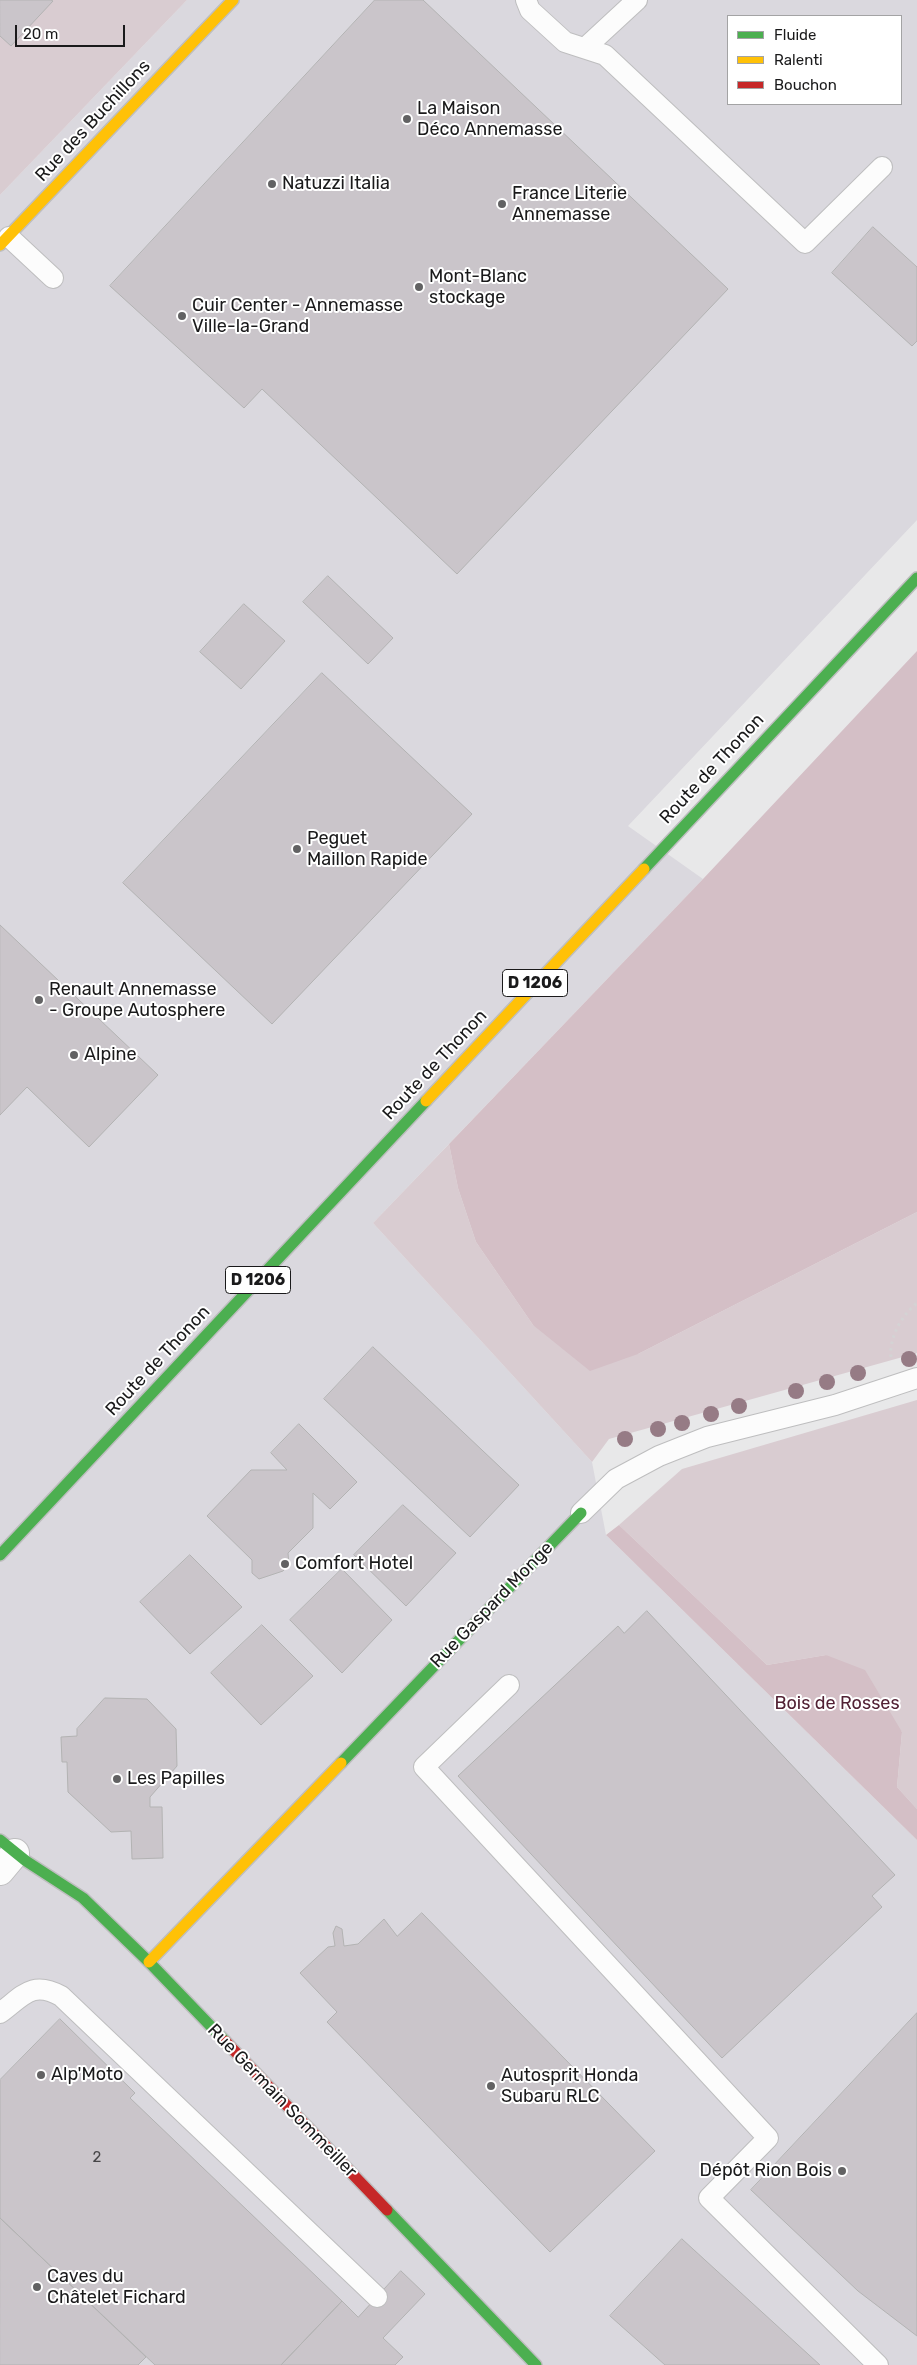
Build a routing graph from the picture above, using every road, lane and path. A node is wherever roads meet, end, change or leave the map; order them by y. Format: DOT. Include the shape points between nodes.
graph roads {
  1 [pos="233,0"];
  2 [pos="526,0"];
  3 [pos="638,0"];
  4 [pos="585,48"];
  5 [pos="882,167"];
  6 [pos="4,241"];
  7 [pos="53,278"];
  8 [pos="917,578"];
  9 [pos="917,1302"];
  10 [pos="917,1378"];
  11 [pos="895,1385"];
  12 [pos="581,1513"];
  13 [pos="0,1555"];
  14 [pos="509,1685"];
  15 [pos="5,1855"];
  16 [pos="149,1962"];
  17 [pos="0,2013"];
  18 [pos="377,2297"];
  19 [pos="536,2365"];
  20 [pos="878,2365"];
  1 -- 6 [label="street, Rue des Buchillons"];
  2 -- 4 [label="lane" via="530,10 565,42"];
  3 -- 4 [label="lane"];
  4 -- 5 [label="lane" via="606,54 805,243"];
  6 -- 7 [label="lane"];
  8 -- 13 [label="street, Route de Thonon / D 1206"];
  9 -- 11 [label="path" via="900,1323 894,1338 890,1354"];
  10 -- 11 [label="lane, Rue Gaspard Monge"];
  11 -- 12 [label="lane, Rue Gaspard Monge" via="707,1437 659,1456 616,1479"];
  12 -- 16 [label="street, Rue Gaspard Monge"];
  14 -- 20 [label="lane" via="424,1767 768,2138 709,2198"];
  15 -- 16 [label="street, Rue Germain Sommeiller" via="82,1898"];
  16 -- 19 [label="street, Rue Germain Sommeiller"];
  17 -- 18 [label="lane" via="32,1990 48,1989 61,1996"];
}
